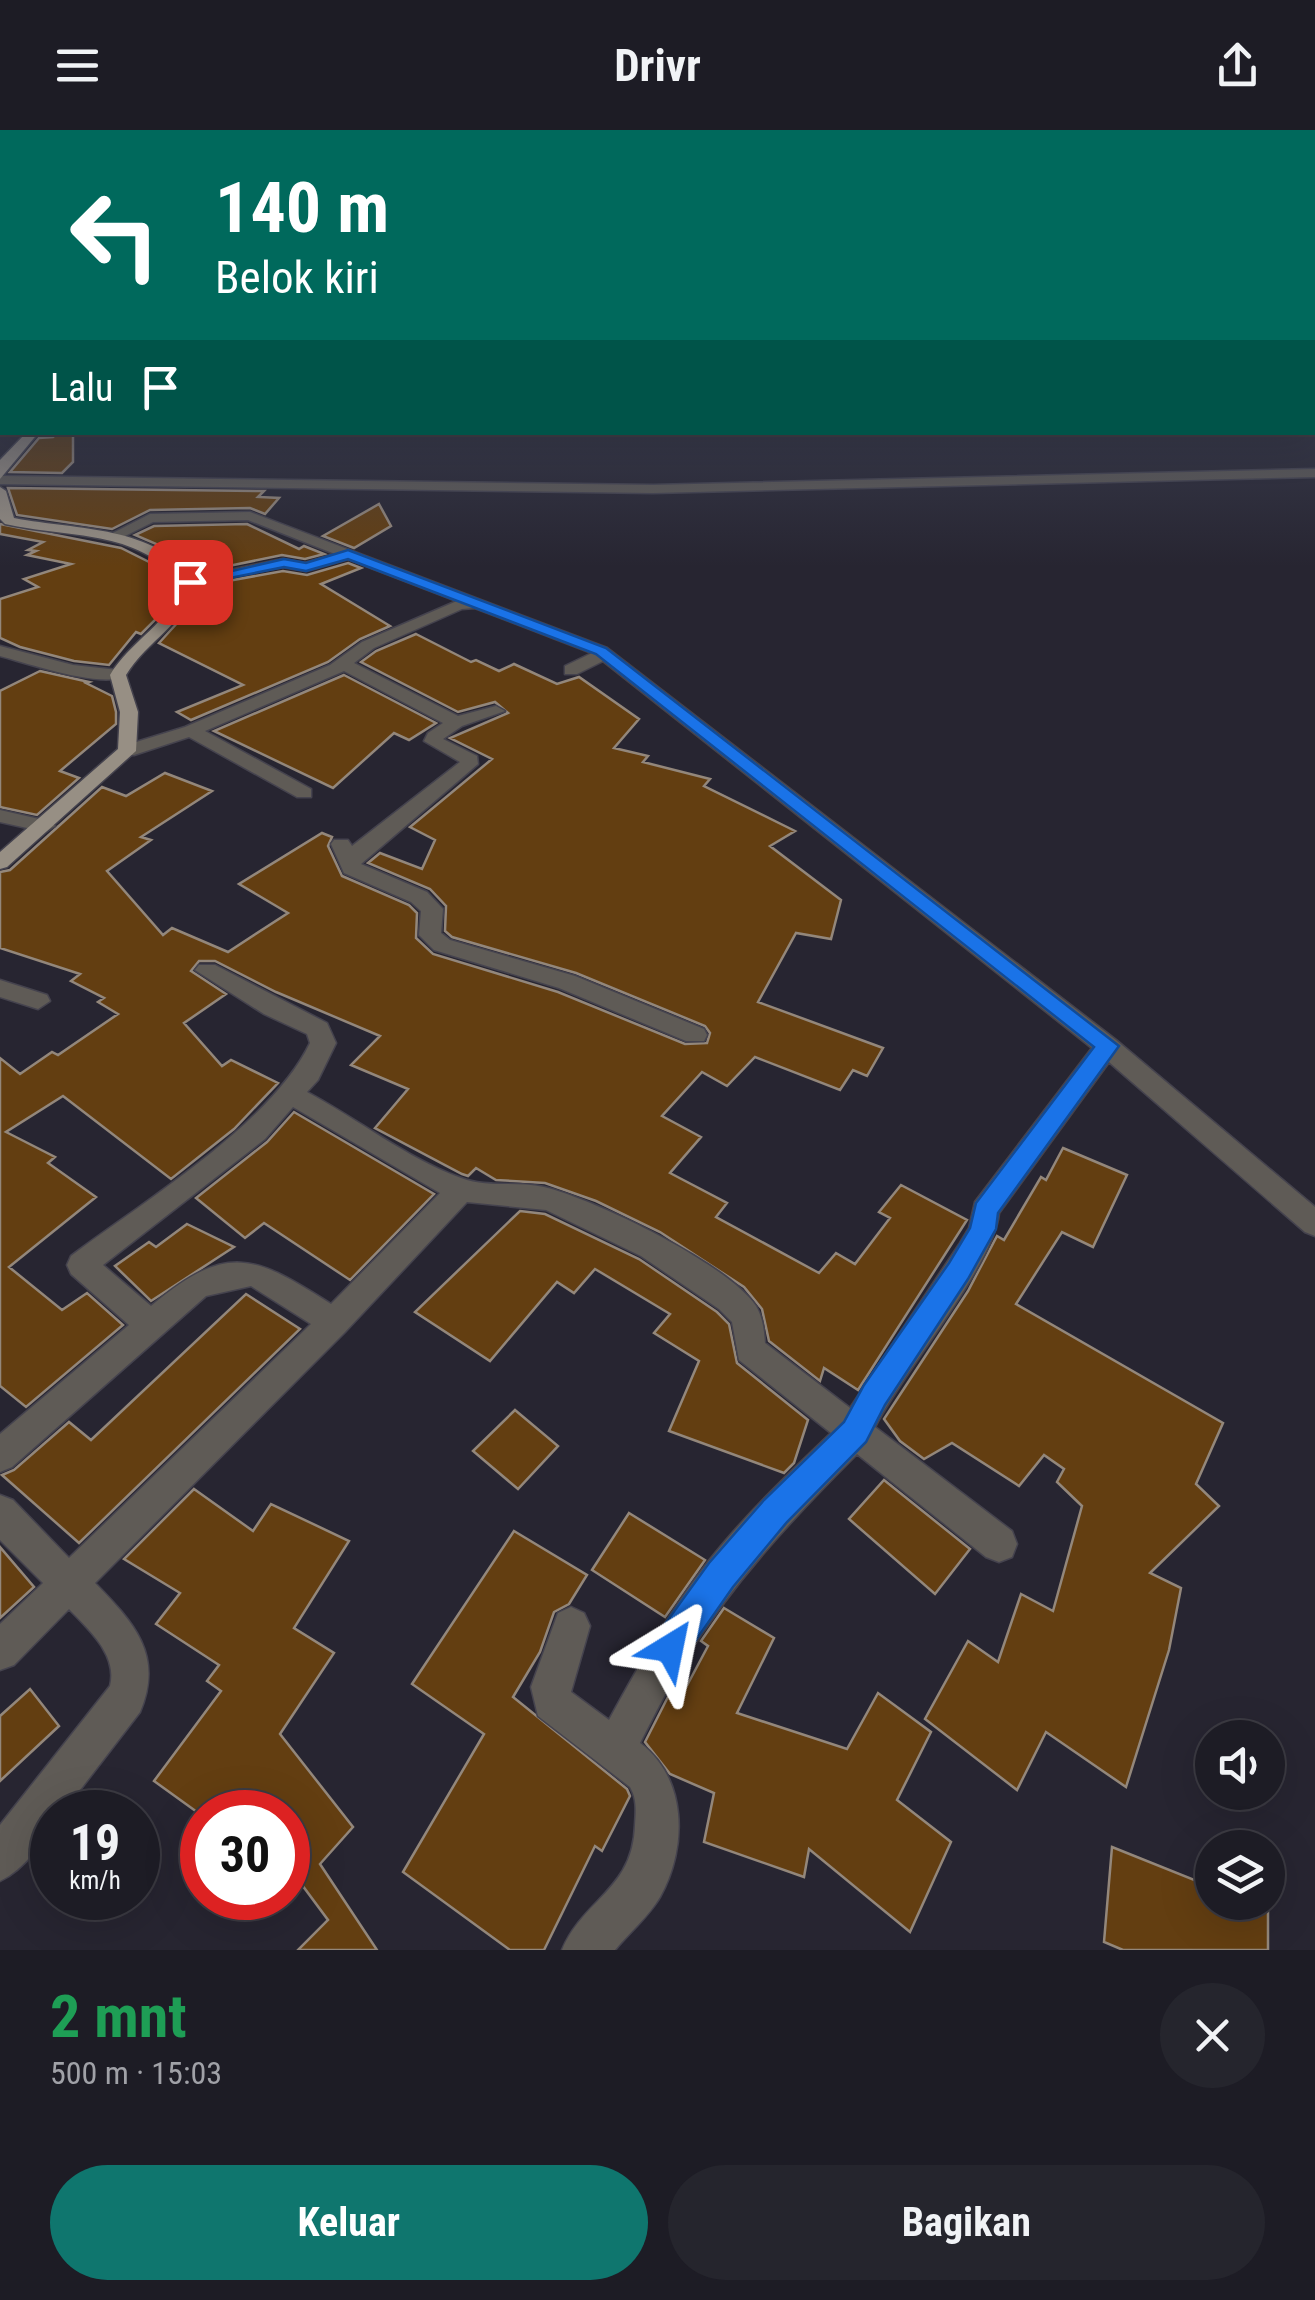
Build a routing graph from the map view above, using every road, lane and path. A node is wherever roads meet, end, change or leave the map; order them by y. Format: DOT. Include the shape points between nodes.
graph roads {
  1 [pos="31,435"];
  2 [pos="1315,474"];
  3 [pos="0,478"];
  4 [pos="0,494"];
  5 [pos="2,510"];
  6 [pos="118,534"];
  7 [pos="348,554"];
  8 [pos="190,582"];
  9 [pos="476,603"];
  10 [pos="0,651"];
  11 [pos="604,654"];
  12 [pos="342,664"];
  13 [pos="571,670"];
  14 [pos="118,675"];
  15 [pos="496,712"];
  16 [pos="456,722"];
  17 [pos="191,732"];
  18 [pos="127,751"];
  19 [pos="304,792"];
  20 [pos="0,816"];
  21 [pos="46,826"];
  22 [pos="0,863"];
  23 [pos="208,970"];
  24 [pos="0,988"];
  25 [pos="38,1001"];
  26 [pos="694,1035"];
  27 [pos="1107,1046"];
  28 [pos="290,1094"];
  29 [pos="460,1191"];
  30 [pos="1315,1224"];
  31 [pos="334,1322"];
  32 [pos="150,1324"];
  33 [pos="855,1432"];
  34 [pos="0,1456"];
  35 [pos="0,1512"];
  36 [pos="1000,1544"];
  37 [pos="70,1582"];
  38 [pos="571,1626"];
  39 [pos="0,1652"];
  40 [pos="614,1750"];
  41 [pos="0,1859"];
  42 [pos="586,1950"];
  1 -- 3 [label="main road" via="3,464"];
  2 -- 3 [label="street" via="653,489"];
  4 -- 5 [label="main road"];
  5 -- 6 [label="main road" via="15,523"];
  6 -- 7 [label="street" via="150,518 250,516"];
  6 -- 8 [label="main road" via="170,560"];
  7 -- 8 [label="street" via="306,567 284,563"];
  7 -- 9 [label="street"];
  8 -- 14 [label="main road" via="177,611"];
  9 -- 11 [label="street"];
  9 -- 12 [label="street" via="368,645"];
  10 -- 14 [label="street"];
  11 -- 13 [label="street"];
  11 -- 27 [label="street"];
  12 -- 16 [label="street"];
  12 -- 17 [label="street"];
  14 -- 18 [label="main road" via="129,701"];
  15 -- 16 [label="street"];
  16 -- 26 [label="street" via="433,741 466,756 469,764 344,852 352,868 419,898 432,909 430,935 442,944 579,986"];
  17 -- 18 [label="street"];
  17 -- 19 [label="street"];
  18 -- 21 [label="main road"];
  20 -- 21 [label="street"];
  21 -- 22 [label="main road"];
  23 -- 28 [label="street" via="318,1029 323,1042"];
  24 -- 25 [label="street"];
  27 -- 30 [label="street"];
  27 -- 33 [label="street" via="985,1210 983,1229 962,1265"];
  28 -- 29 [label="street"];
  28 -- 32 [label="street" via="255,1132 82,1265"];
  29 -- 31 [label="street"];
  29 -- 33 [label="street" via="552,1200 674,1264 736,1304 749,1323 750,1350"];
  31 -- 32 [label="street" via="251,1273 196,1286"];
  31 -- 37 [label="street"];
  32 -- 34 [label="street"];
  33 -- 36 [label="street"];
  33 -- 40 [label="street" via="721,1575 670,1648"];
  35 -- 37 [label="street"];
  37 -- 39 [label="street"];
  37 -- 41 [label="street" via="125,1650 133,1674 126,1698"];
  38 -- 40 [label="street" via="552,1702"];
  40 -- 42 [label="street" via="652,1782 656,1842 644,1883"];
}
